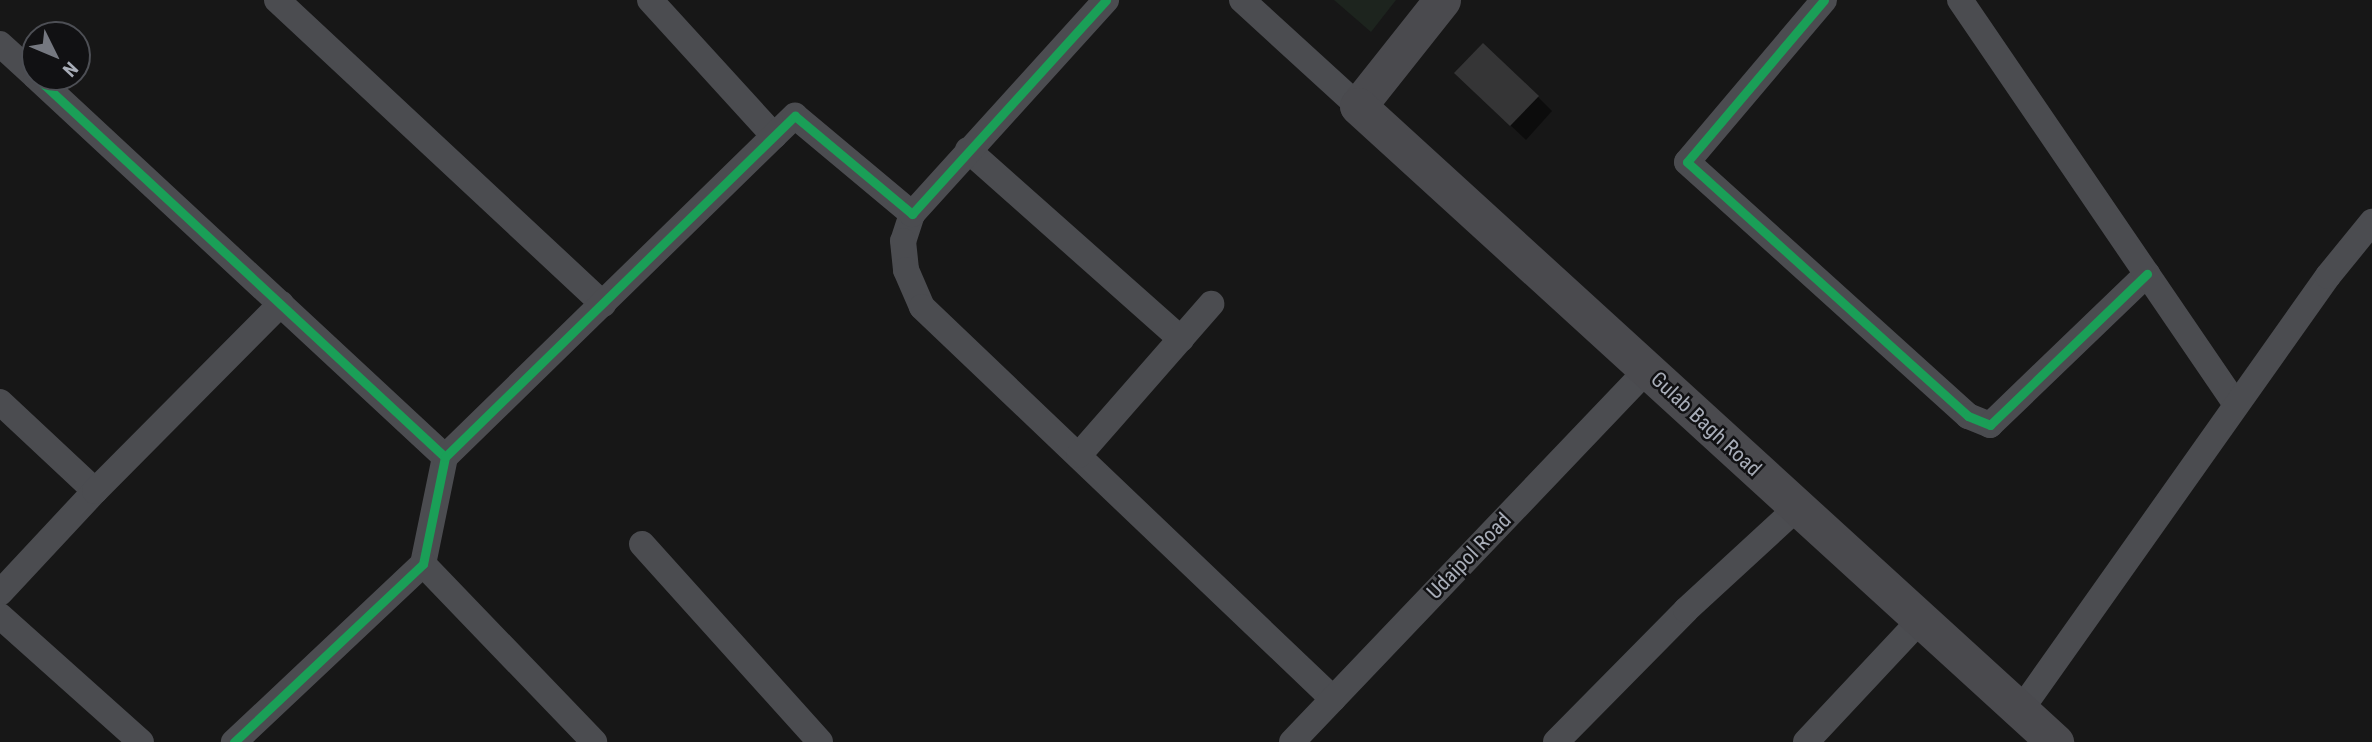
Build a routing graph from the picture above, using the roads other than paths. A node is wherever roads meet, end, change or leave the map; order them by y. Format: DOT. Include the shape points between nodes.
graph roads {
  1 [pos="277,0"];
  2 [pos="650,0"];
  3 [pos="1106,0"];
  4 [pos="1242,0"];
  5 [pos="1442,0"];
  6 [pos="1824,0"];
  7 [pos="1960,0"];
  8 [pos="0,44"];
  9 [pos="21,64"];
  10 [pos="50,91"];
  11 [pos="1358,106"];
  12 [pos="774,136"];
  13 [pos="968,150"];
  14 [pos="912,214"];
  15 [pos="2372,222"];
  16 [pos="2147,274"];
  17 [pos="281,304"];
  18 [pos="603,304"];
  19 [pos="1211,304"];
  20 [pos="1181,339"];
  21 [pos="1647,370"];
  22 [pos="0,402"];
  23 [pos="2236,405"];
  24 [pos="1079,455"];
  25 [pos="445,457"];
  26 [pos="95,491"];
  27 [pos="1797,508"];
  28 [pos="642,544"];
  29 [pos="423,564"];
  30 [pos="0,593"];
  31 [pos="0,616"];
  32 [pos="1920,620"];
  33 [pos="1333,699"];
  34 [pos="2020,711"];
  35 [pos="141,742"];
  36 [pos="234,742"];
  37 [pos="594,742"];
  38 [pos="820,742"];
  39 [pos="1292,742"];
  40 [pos="1556,742"];
  41 [pos="1806,742"];
  42 [pos="2055,742"];
  1 -- 18 [label="street"];
  2 -- 12 [label="street"];
  3 -- 13 [label="street"];
  4 -- 11 [label="street"];
  5 -- 11 [label="main road"];
  6 -- 16 [label="street" via="1687,162 1968,416 1990,425"];
  7 -- 16 [label="street"];
  8 -- 9 [label="street"];
  10 -- 17 [label="street"];
  11 -- 21 [label="main road, Gulab Bagh Road"];
  12 -- 14 [label="street" via="795,117"];
  12 -- 18 [label="street"];
  13 -- 14 [label="street"];
  13 -- 20 [label="street"];
  14 -- 24 [label="street" via="903,241 906,270 922,307"];
  15 -- 23 [label="street"];
  16 -- 23 [label="street"];
  17 -- 25 [label="street"];
  17 -- 26 [label="street"];
  18 -- 25 [label="street"];
  19 -- 20 [label="street"];
  20 -- 24 [label="street"];
  21 -- 27 [label="main road, Gulab Bagh Road"];
  21 -- 33 [label="street, Udaipol Road"];
  22 -- 26 [label="street"];
  23 -- 34 [label="street"];
  24 -- 33 [label="street"];
  25 -- 29 [label="street"];
  26 -- 30 [label="street"];
  27 -- 32 [label="main road, Gulab Bagh Road"];
  27 -- 40 [label="street" via="1686,610"];
  28 -- 38 [label="street"];
  29 -- 36 [label="street"];
  29 -- 37 [label="street"];
  31 -- 35 [label="street"];
  32 -- 34 [label="main road, Gulab Bagh Road"];
  32 -- 41 [label="street"];
  33 -- 39 [label="street, Udaipol Road"];
  34 -- 42 [label="main road, Gulab Bagh Road"];
}
